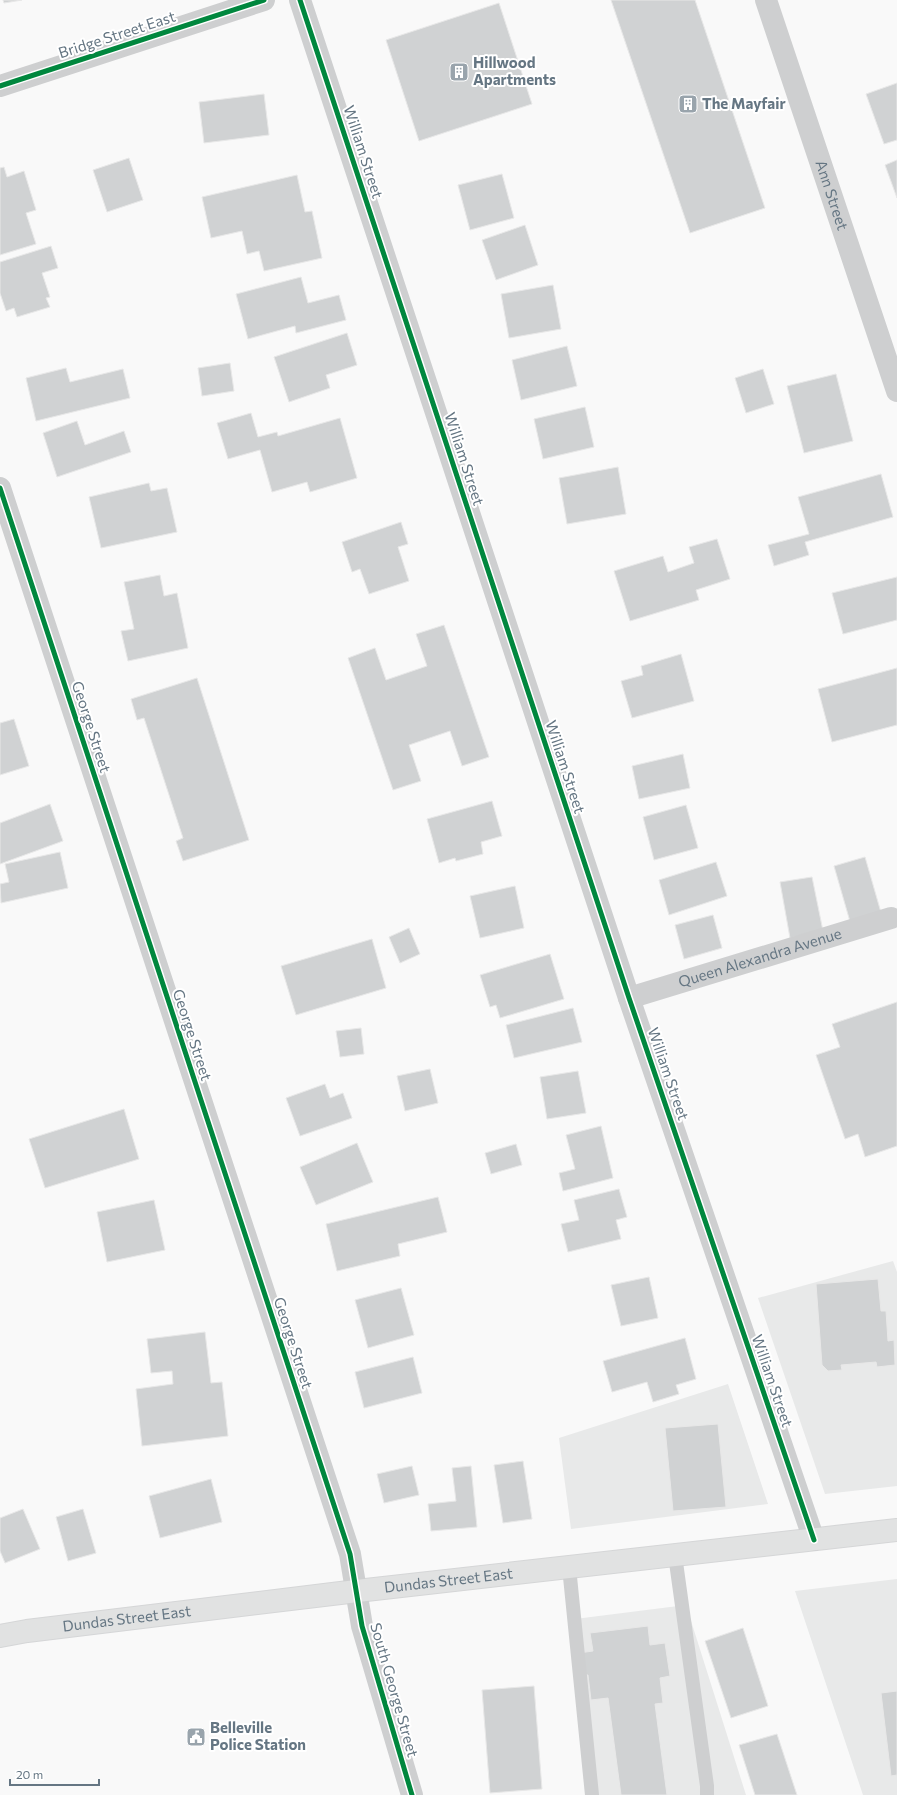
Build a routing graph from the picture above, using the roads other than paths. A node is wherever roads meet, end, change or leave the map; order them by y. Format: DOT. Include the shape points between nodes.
graph roads {
  1 [pos="264,0"];
  2 [pos="300,0"];
  3 [pos="766,0"];
  4 [pos="0,86"];
  5 [pos="897,392"];
  6 [pos="0,488"];
  7 [pos="891,918"];
  8 [pos="629,998"];
  9 [pos="897,1530"];
  10 [pos="814,1540"];
  11 [pos="675,1555"];
  12 [pos="569,1567"];
  13 [pos="357,1591"];
  14 [pos="0,1636"];
  15 [pos="412,1795"];
  16 [pos="592,1795"];
  17 [pos="707,1795"];
  1 -- 4 [label="street, Bridge Street East"];
  2 -- 8 [label="street, William Street"];
  3 -- 5 [label="street, Ann Street"];
  6 -- 13 [label="street, George Street" via="348,1546"];
  7 -- 8 [label="street, Queen Alexandra Avenue"];
  8 -- 10 [label="street, William Street"];
  9 -- 10 [label="main road, Dundas Street East"];
  10 -- 11 [label="main road, Dundas Street East"];
  11 -- 12 [label="main road, Dundas Street East"];
  11 -- 17 [label="lane"];
  12 -- 13 [label="main road, Dundas Street East"];
  12 -- 16 [label="lane"];
  13 -- 14 [label="main road, Dundas Street East"];
  13 -- 15 [label="street, South George Street" via="362,1626"];
}
